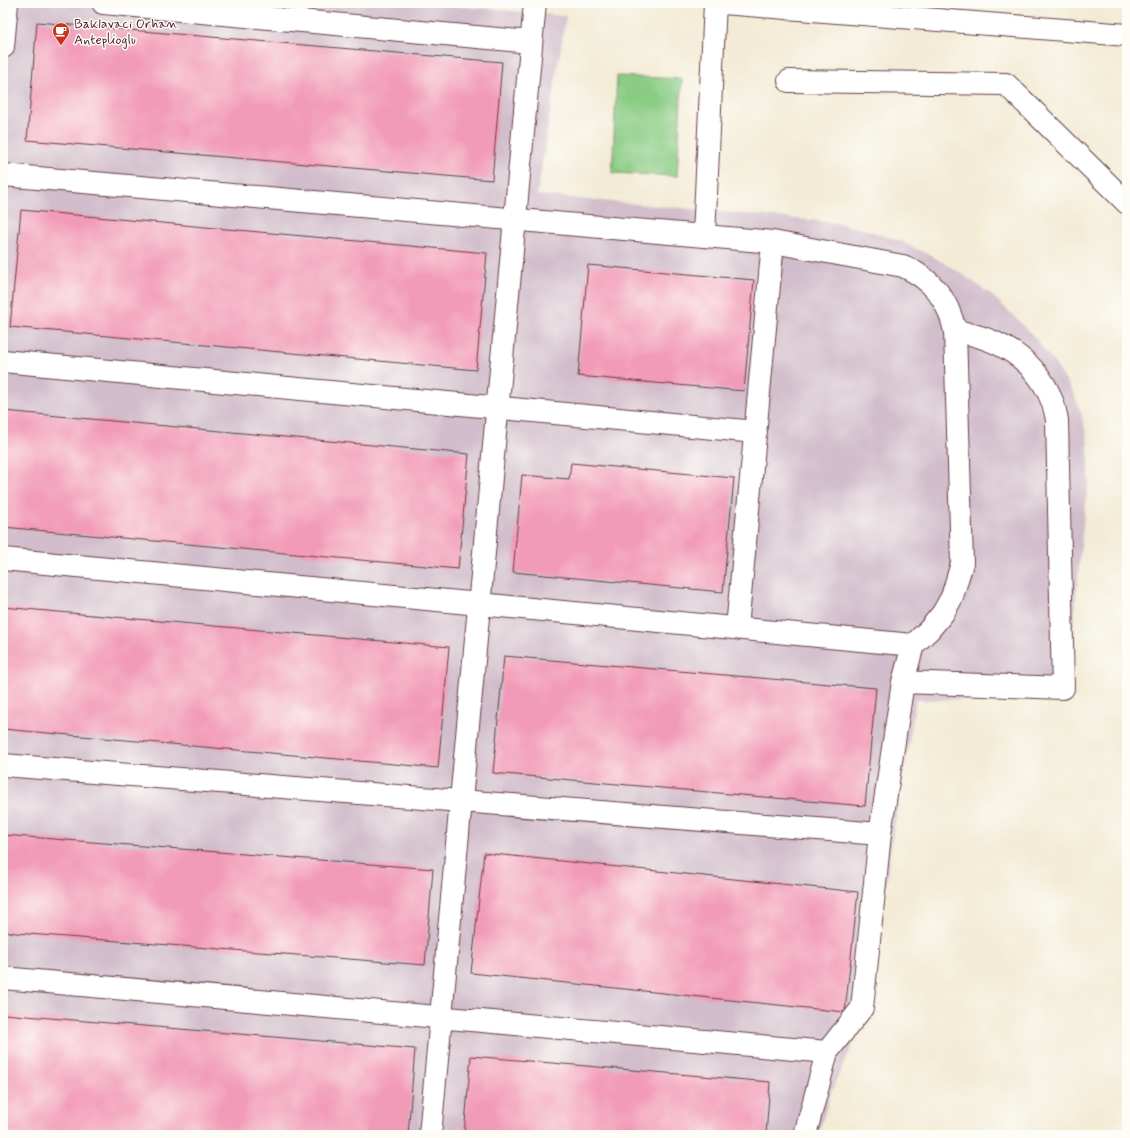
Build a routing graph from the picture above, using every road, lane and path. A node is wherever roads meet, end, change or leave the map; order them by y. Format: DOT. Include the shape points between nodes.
graph roads {
  1 [pos="7,3"];
  2 [pos="103,3"];
  3 [pos="535,3"];
  4 [pos="715,3"];
  5 [pos="723,3"];
  6 [pos="1127,35"];
  7 [pos="531,42"];
  8 [pos="3,47"];
  9 [pos="788,81"];
  10 [pos="3,174"];
  11 [pos="1127,203"];
  12 [pos="515,220"];
  13 [pos="704,236"];
  14 [pos="773,242"];
  15 [pos="954,330"];
  16 [pos="3,361"];
  17 [pos="497,408"];
  18 [pos="756,432"];
  19 [pos="3,559"];
  20 [pos="479,604"];
  21 [pos="737,628"];
  22 [pos="913,644"];
  23 [pos="903,682"];
  24 [pos="3,765"];
  25 [pos="461,801"];
  26 [pos="880,834"];
  27 [pos="3,978"];
  28 [pos="441,1017"];
  29 [pos="827,1052"];
  30 [pos="430,1135"];
  31 [pos="805,1135"];
  1 -- 8 [label="street"];
  2 -- 7 [label="street"];
  3 -- 7 [label="street"];
  4 -- 13 [label="street"];
  5 -- 6 [label="street"];
  7 -- 12 [label="street"];
  9 -- 11 [label="street" via="1006,84"];
  10 -- 12 [label="street"];
  12 -- 13 [label="street"];
  12 -- 17 [label="street"];
  13 -- 14 [label="street"];
  14 -- 15 [label="street" via="889,263 916,272 938,291 951,316"];
  14 -- 18 [label="street"];
  15 -- 22 [label="street" via="962,563 954,592 943,613 930,630"];
  15 -- 23 [label="street" via="987,338 1016,354 1044,383 1055,404 1058,420 1063,688"];
  16 -- 17 [label="street"];
  17 -- 18 [label="street"];
  17 -- 20 [label="street"];
  18 -- 21 [label="street"];
  19 -- 20 [label="street"];
  20 -- 21 [label="street"];
  20 -- 25 [label="street"];
  21 -- 22 [label="street"];
  22 -- 23 [label="street"];
  23 -- 26 [label="street"];
  24 -- 25 [label="street"];
  25 -- 26 [label="street"];
  25 -- 28 [label="street"];
  26 -- 29 [label="street" via="862,1008"];
  27 -- 28 [label="street"];
  28 -- 29 [label="street"];
  28 -- 30 [label="street"];
  29 -- 31 [label="street"];
}
